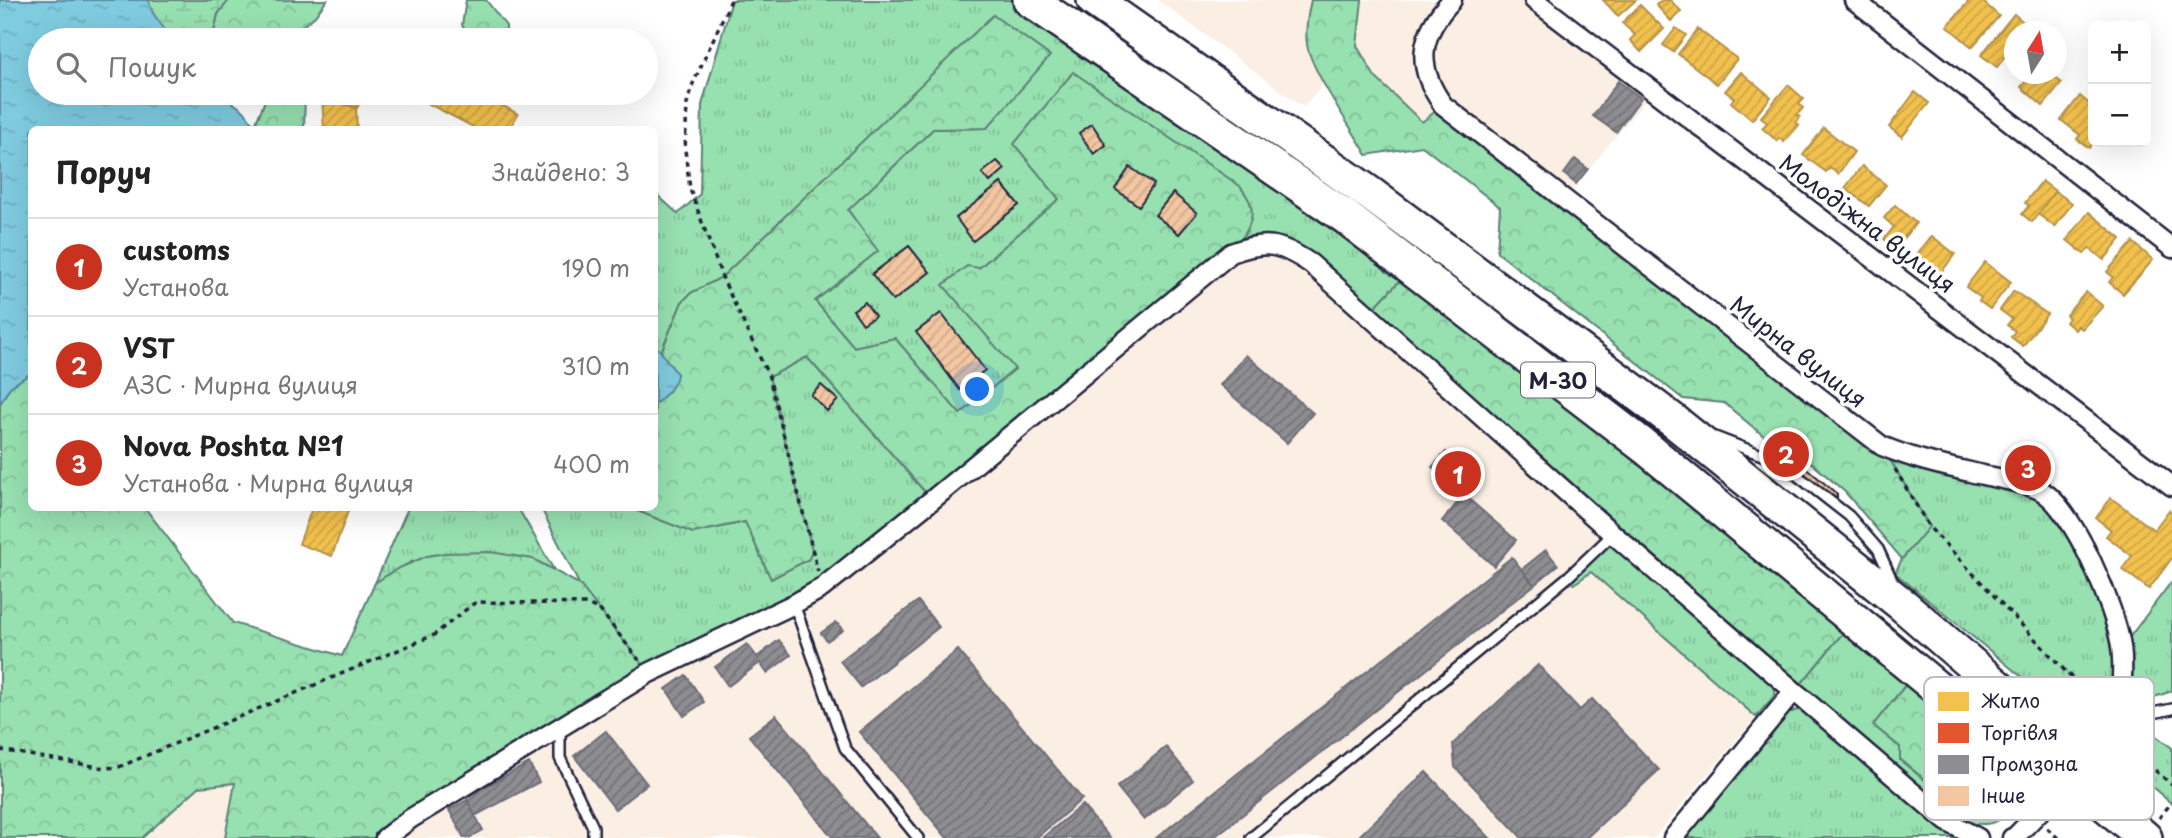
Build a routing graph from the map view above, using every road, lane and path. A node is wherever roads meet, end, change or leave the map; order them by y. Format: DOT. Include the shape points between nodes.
graph roads {
  1 [pos="731,0"];
  2 [pos="1030,0"];
  3 [pos="1094,0"];
  4 [pos="1452,0"];
  5 [pos="1534,0"];
  6 [pos="1854,0"];
  7 [pos="2172,248"];
  8 [pos="1881,446"];
  9 [pos="2172,486"];
  10 [pos="1613,534"];
  11 [pos="822,588"];
  12 [pos="794,604"];
  13 [pos="649,673"];
  14 [pos="1986,677"];
  15 [pos="2074,677"];
  16 [pos="2123,677"];
  17 [pos="1924,678"];
  18 [pos="1794,691"];
  19 [pos="2172,709"];
  20 [pos="2154,714"];
  21 [pos="560,726"];
  22 [pos="0,750"];
  23 [pos="2154,770"];
  24 [pos="2172,785"];
  25 [pos="1924,802"];
  26 [pos="1945,820"];
  27 [pos="2031,820"];
  28 [pos="2124,820"];
  29 [pos="2140,834"];
  30 [pos="386,838"];
  31 [pos="593,838"];
  32 [pos="918,838"];
  33 [pos="1251,838"];
  34 [pos="1673,838"];
  35 [pos="1978,838"];
  36 [pos="2014,838"];
  1 -- 11 [label="path" via="687,104 685,150 690,189 722,277 769,377"];
  2 -- 17 [label="highway, М-30" via="1358,227 1649,450"];
  3 -- 14 [label="highway, М-30" via="1369,193 1675,422"];
  4 -- 8 [label="street, Мирна вулиця" via="1432,26 1425,50 1426,74 1443,105"];
  5 -- 9 [label="street, Молодіжна вулиця"];
  6 -- 7 [label="street"];
  8 -- 15 [label="path" via="1929,527"];
  8 -- 16 [label="street, Мирна вулиця" via="1920,461 2023,484 2042,491 2056,504 2068,518 2108,599 2117,625"];
  10 -- 11 [label="street" via="1311,264 1278,246 1254,245 1231,253"];
  10 -- 18 [label="street"];
  10 -- 33 [label="lane" via="1568,577"];
  11 -- 12 [label="street"];
  12 -- 13 [label="street"];
  12 -- 32 [label="lane" via="845,748"];
  13 -- 21 [label="street"];
  13 -- 22 [label="path" via="599,609 586,604 479,602 434,635 119,767"];
  18 -- 25 [label="street"];
  18 -- 34 [label="street"];
  19 -- 20 [label="lane"];
  21 -- 30 [label="street"];
  21 -- 31 [label="lane" via="560,758 593,827"];
  23 -- 24 [label="path"];
  26 -- 35 [label="street"];
  27 -- 36 [label="street"];
  28 -- 29 [label="highway, М-30"];
}
